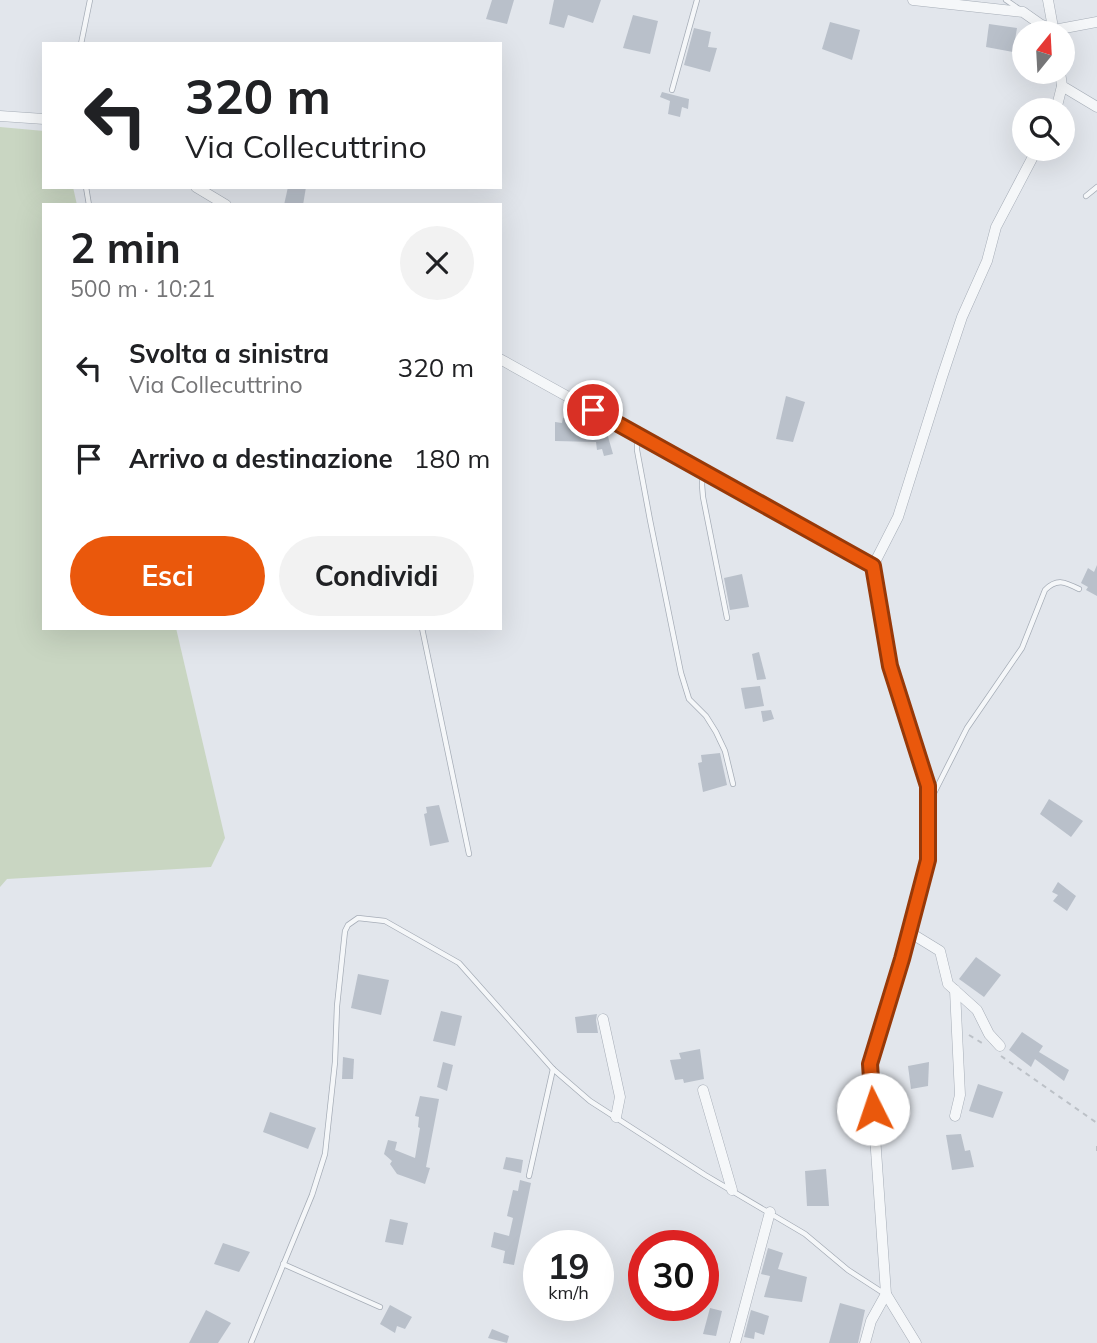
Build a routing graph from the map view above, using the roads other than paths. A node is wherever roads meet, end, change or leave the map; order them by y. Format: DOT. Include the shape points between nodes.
graph roads {
  1 [pos="90,0"];
  2 [pos="697,0"];
  3 [pos="913,0"];
  4 [pos="1006,0"];
  5 [pos="1048,0"];
  6 [pos="1023,12"];
  7 [pos="1036,21"];
  8 [pos="1052,21"];
  9 [pos="1097,22"];
  10 [pos="1075,27"];
  11 [pos="81,42"];
  12 [pos="1062,86"];
  13 [pos="673,90"];
  14 [pos="1059,98"];
  15 [pos="1097,107"];
  16 [pos="0,116"];
  17 [pos="42,119"];
  18 [pos="1031,161"];
  19 [pos="1097,187"];
  20 [pos="198,189"];
  21 [pos="1086,196"];
  22 [pos="223,203"];
  23 [pos="502,360"];
  24 [pos="637,434"];
  25 [pos="703,471"];
  26 [pos="873,566"];
  27 [pos="1079,589"];
  28 [pos="727,618"];
  29 [pos="422,630"];
  30 [pos="733,784"];
  31 [pos="928,806"];
  32 [pos="469,854"];
  33 [pos="909,932"];
  34 [pos="955,990"];
  35 [pos="603,1019"];
  36 [pos="997,1051"];
  37 [pos="553,1069"];
  38 [pos="703,1090"];
  39 [pos="955,1116"];
  40 [pos="616,1117"];
  41 [pos="529,1176"];
  42 [pos="732,1190"];
  43 [pos="770,1212"];
  44 [pos="283,1264"];
  45 [pos="886,1294"];
  46 [pos="380,1307"];
  47 [pos="251,1343"];
  48 [pos="735,1343"];
  49 [pos="865,1343"];
  50 [pos="916,1343"];
  1 -- 11 [label="lane"];
  2 -- 13 [label="lane"];
  3 -- 6 [label="street"];
  4 -- 6 [label="lane"];
  5 -- 8 [label="street"];
  6 -- 7 [label="street"];
  9 -- 10 [label="street"];
  12 -- 14 [label="street"];
  12 -- 15 [label="street"];
  16 -- 17 [label="street"];
  18 -- 26 [label="street" via="996,227 898,517"];
  19 -- 21 [label="lane"];
  20 -- 22 [label="street"];
  23 -- 24 [label="street"];
  24 -- 25 [label="street"];
  24 -- 30 [label="lane" via="681,673 689,699 716,732"];
  25 -- 26 [label="street"];
  25 -- 28 [label="lane" via="703,497"];
  26 -- 31 [label="street" via="890,666 928,786"];
  27 -- 31 [label="lane" via="1060,581 1045,590 1022,648 967,728"];
  29 -- 32 [label="lane"];
  31 -- 33 [label="street" via="928,860"];
  33 -- 34 [label="street" via="940,951 948,984"];
  33 -- 45 [label="street" via="870,1064"];
  34 -- 36 [label="street" via="977,1010"];
  34 -- 39 [label="street" via="960,1095"];
  35 -- 40 [label="street" via="620,1097"];
  37 -- 40 [label="lane"];
  37 -- 41 [label="lane"];
  37 -- 44 [label="lane" via="459,963 385,921 358,918 348,925 325,1154"];
  38 -- 42 [label="street"];
  40 -- 42 [label="lane"];
  42 -- 43 [label="lane"];
  43 -- 45 [label="lane"];
  43 -- 48 [label="street"];
  44 -- 46 [label="lane"];
  44 -- 47 [label="lane"];
  45 -- 49 [label="street"];
  45 -- 50 [label="street"];
}
